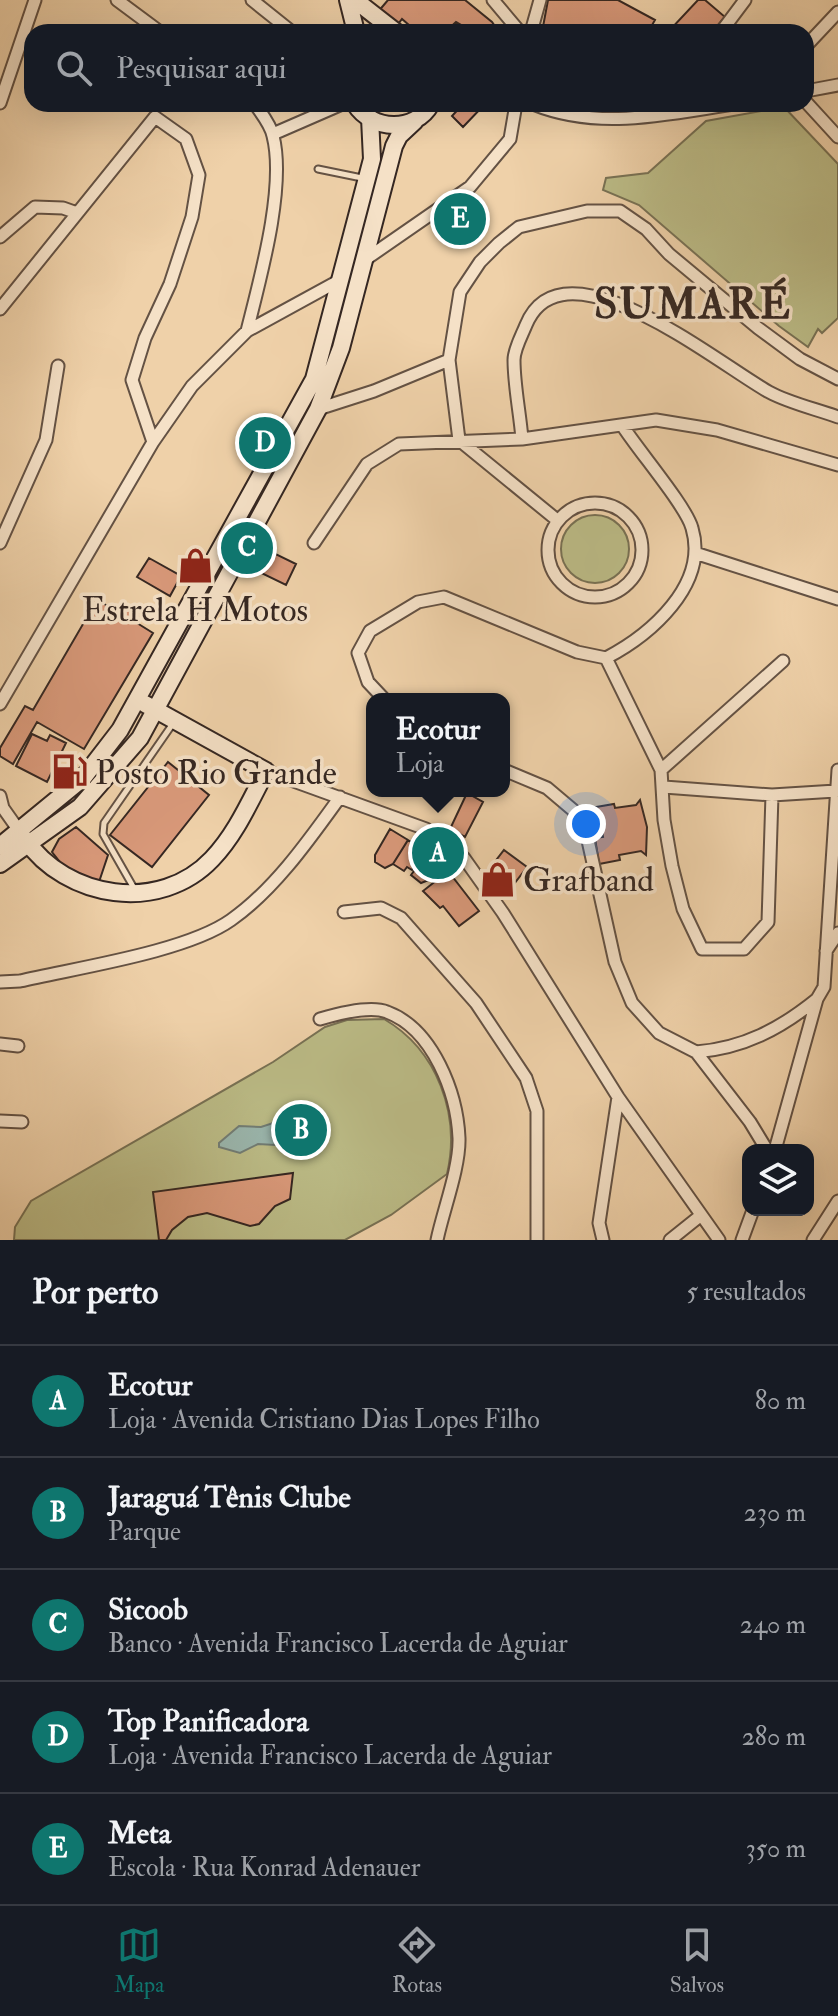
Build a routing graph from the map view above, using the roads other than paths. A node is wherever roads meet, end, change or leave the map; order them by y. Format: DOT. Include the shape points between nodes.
graph roads {
  1 [pos="35,0"];
  2 [pos="117,0"];
  3 [pos="252,0"];
  4 [pos="348,0"];
  5 [pos="355,0"];
  6 [pos="493,0"];
  7 [pos="540,0"];
  8 [pos="745,0"];
  9 [pos="838,12"];
  10 [pos="27,24"];
  11 [pos="149,24"];
  12 [pos="282,24"];
  13 [pos="354,24"];
  14 [pos="386,24"];
  15 [pos="513,24"];
  16 [pos="533,24"];
  17 [pos="727,24"];
  18 [pos="24,32"];
  19 [pos="814,38"];
  20 [pos="838,85"];
  21 [pos="814,90"];
  22 [pos="0,103"];
  23 [pos="814,111"];
  24 [pos="260,112"];
  25 [pos="324,112"];
  26 [pos="364,112"];
  27 [pos="423,112"];
  28 [pos="515,112"];
  29 [pos="553,112"];
  30 [pos="652,112"];
  31 [pos="679,112"];
  32 [pos="645,117"];
  33 [pos="370,118"];
  34 [pos="415,121"];
  35 [pos="273,134"];
  36 [pos="838,137"];
  37 [pos="318,169"];
  38 [pos="367,180"];
  39 [pos="77,213"];
  40 [pos="0,237"];
  41 [pos="366,259"];
  42 [pos="342,279"];
  43 [pos="0,309"];
  44 [pos="247,331"];
  45 [pos="449,360"];
  46 [pos="58,366"];
  47 [pos="838,379"];
  48 [pos="318,409"];
  49 [pos="838,417"];
  50 [pos="622,425"];
  51 [pos="522,439"];
  52 [pos="459,440"];
  53 [pos="153,442"];
  54 [pos="838,465"];
  55 [pos="557,520"];
  56 [pos="0,543"];
  57 [pos="314,543"];
  58 [pos="695,553"];
  59 [pos="838,599"];
  60 [pos="606,658"];
  61 [pos="783,661"];
  62 [pos="378,693"];
  63 [pos="137,700"];
  64 [pos="0,704"];
  65 [pos="153,708"];
  66 [pos="174,721"];
  67 [pos="661,770"];
  68 [pos="838,770"];
  69 [pos="266,771"];
  70 [pos="510,773"];
  71 [pos="664,787"];
  72 [pos="836,791"];
  73 [pos="772,795"];
  74 [pos="0,796"];
  75 [pos="340,797"];
  76 [pos="24,839"];
  77 [pos="0,846"];
  78 [pos="0,864"];
  79 [pos="137,894"];
  80 [pos="344,912"];
  81 [pos="838,933"];
  82 [pos="826,952"];
  83 [pos="0,982"];
  84 [pos="817,999"];
  85 [pos="320,1019"];
  86 [pos="0,1044"];
  87 [pos="18,1046"];
  88 [pos="696,1052"];
  89 [pos="618,1097"];
  90 [pos="0,1121"];
  91 [pos="22,1122"];
  92 [pos="763,1144"];
  93 [pos="777,1144"];
  94 [pos="838,1201"];
  95 [pos="700,1216"];
  96 [pos="751,1216"];
  97 [pos="437,1240"];
  98 [pos="537,1240"];
  99 [pos="603,1240"];
  100 [pos="670,1240"];
  101 [pos="719,1240"];
  102 [pos="742,1240"];
  103 [pos="813,1240"];
  1 -- 10 [label="street"];
  2 -- 11 [label="street"];
  3 -- 12 [label="street"];
  4 -- 13 [label="main road"];
  5 -- 14 [label="main road"];
  6 -- 15 [label="street"];
  7 -- 16 [label="street"];
  8 -- 17 [label="street"];
  9 -- 19 [label="street"];
  18 -- 22 [label="street"];
  20 -- 21 [label="street"];
  23 -- 36 [label="street"];
  24 -- 35 [label="street"];
  25 -- 35 [label="street"];
  26 -- 33 [label="main road"];
  27 -- 34 [label="main road"];
  28 -- 41 [label="street" via="510,139 470,187"];
  29 -- 32 [label="street" via="597,120"];
  30 -- 32 [label="street"];
  31 -- 32 [label="street"];
  33 -- 34 [label="main road" via="399,126"];
  33 -- 38 [label="main road" via="374,144"];
  34 -- 41 [label="main road" via="394,146"];
  35 -- 44 [label="street" via="276,167 266,252"];
  37 -- 38 [label="lane"];
  38 -- 42 [label="main road"];
  39 -- 40 [label="street" via="35,207"];
  39 -- 43 [label="street"];
  39 -- 53 [label="street" via="155,117 186,139 199,175 192,217 132,380"];
  41 -- 48 [label="main road"];
  42 -- 44 [label="street"];
  42 -- 63 [label="main road" via="325,346 300,410"];
  44 -- 53 [label="street" via="192,386"];
  45 -- 47 [label="street" via="460,292 499,243 519,227 587,211 620,211 758,328"];
  45 -- 48 [label="street"];
  45 -- 52 [label="street"];
  46 -- 56 [label="street" via="46,440"];
  48 -- 65 [label="main road"];
  49 -- 51 [label="street" via="770,393 687,337 611,302 570,291 549,297 530,316 513,356"];
  50 -- 51 [label="street"];
  50 -- 54 [label="street" via="656,420 717,430"];
  50 -- 58 [label="street" via="692,526"];
  51 -- 52 [label="street"];
  52 -- 55 [label="street"];
  52 -- 57 [label="street" via="399,444 367,464"];
  53 -- 64 [label="street"];
  55 -- 55 [label="street" via="549,534 549,565 568,590 598,597 627,585 636,573 642,542 627,515 599,502 583,504"];
  58 -- 59 [label="street"];
  58 -- 60 [label="street" via="686,581 663,618 633,644"];
  60 -- 62 [label="street" via="577,652 444,597 418,602 370,631 358,653 368,682"];
  60 -- 67 [label="street"];
  61 -- 67 [label="street"];
  63 -- 65 [label="main road"];
  63 -- 76 [label="main road" via="83,778"];
  65 -- 66 [label="main road"];
  65 -- 76 [label="main road" via="140,738 99,788 58,826"];
  66 -- 69 [label="main road"];
  66 -- 79 [label="lane" via="104,823 103,834"];
  67 -- 71 [label="street"];
  68 -- 72 [label="street"];
  69 -- 75 [label="street"];
  69 -- 79 [label="main road" via="229,839 210,861 189,878"];
  70 -- 88 [label="street" via="547,788 573,810 587,836 615,962 632,1003 659,1033"];
  71 -- 73 [label="street"];
  71 -- 73 [label="street" via="672,866 683,909 702,949 744,949 768,922"];
  72 -- 73 [label="street"];
  72 -- 82 [label="street"];
  74 -- 76 [label="street"];
  75 -- 83 [label="street" via="313,834 228,922 179,944"];
  75 -- 89 [label="street" via="426,829 464,858"];
  76 -- 77 [label="main road"];
  76 -- 78 [label="main road"];
  76 -- 79 [label="main road" via="44,862 84,885"];
  80 -- 98 [label="street" via="381,908 401,918 476,1003 526,1078 537,1111"];
  81 -- 82 [label="street"];
  82 -- 84 [label="street" via="824,987"];
  84 -- 88 [label="street" via="755,1040"];
  84 -- 93 [label="street"];
  85 -- 97 [label="street" via="384,1010 411,1026 431,1052 453,1094 459,1141"];
  86 -- 87 [label="street"];
  88 -- 92 [label="street"];
  89 -- 95 [label="street"];
  89 -- 99 [label="street" via="599,1223"];
  90 -- 91 [label="street"];
  94 -- 103 [label="street"];
  95 -- 100 [label="street"];
  95 -- 101 [label="street"];
  96 -- 102 [label="street"];
}
